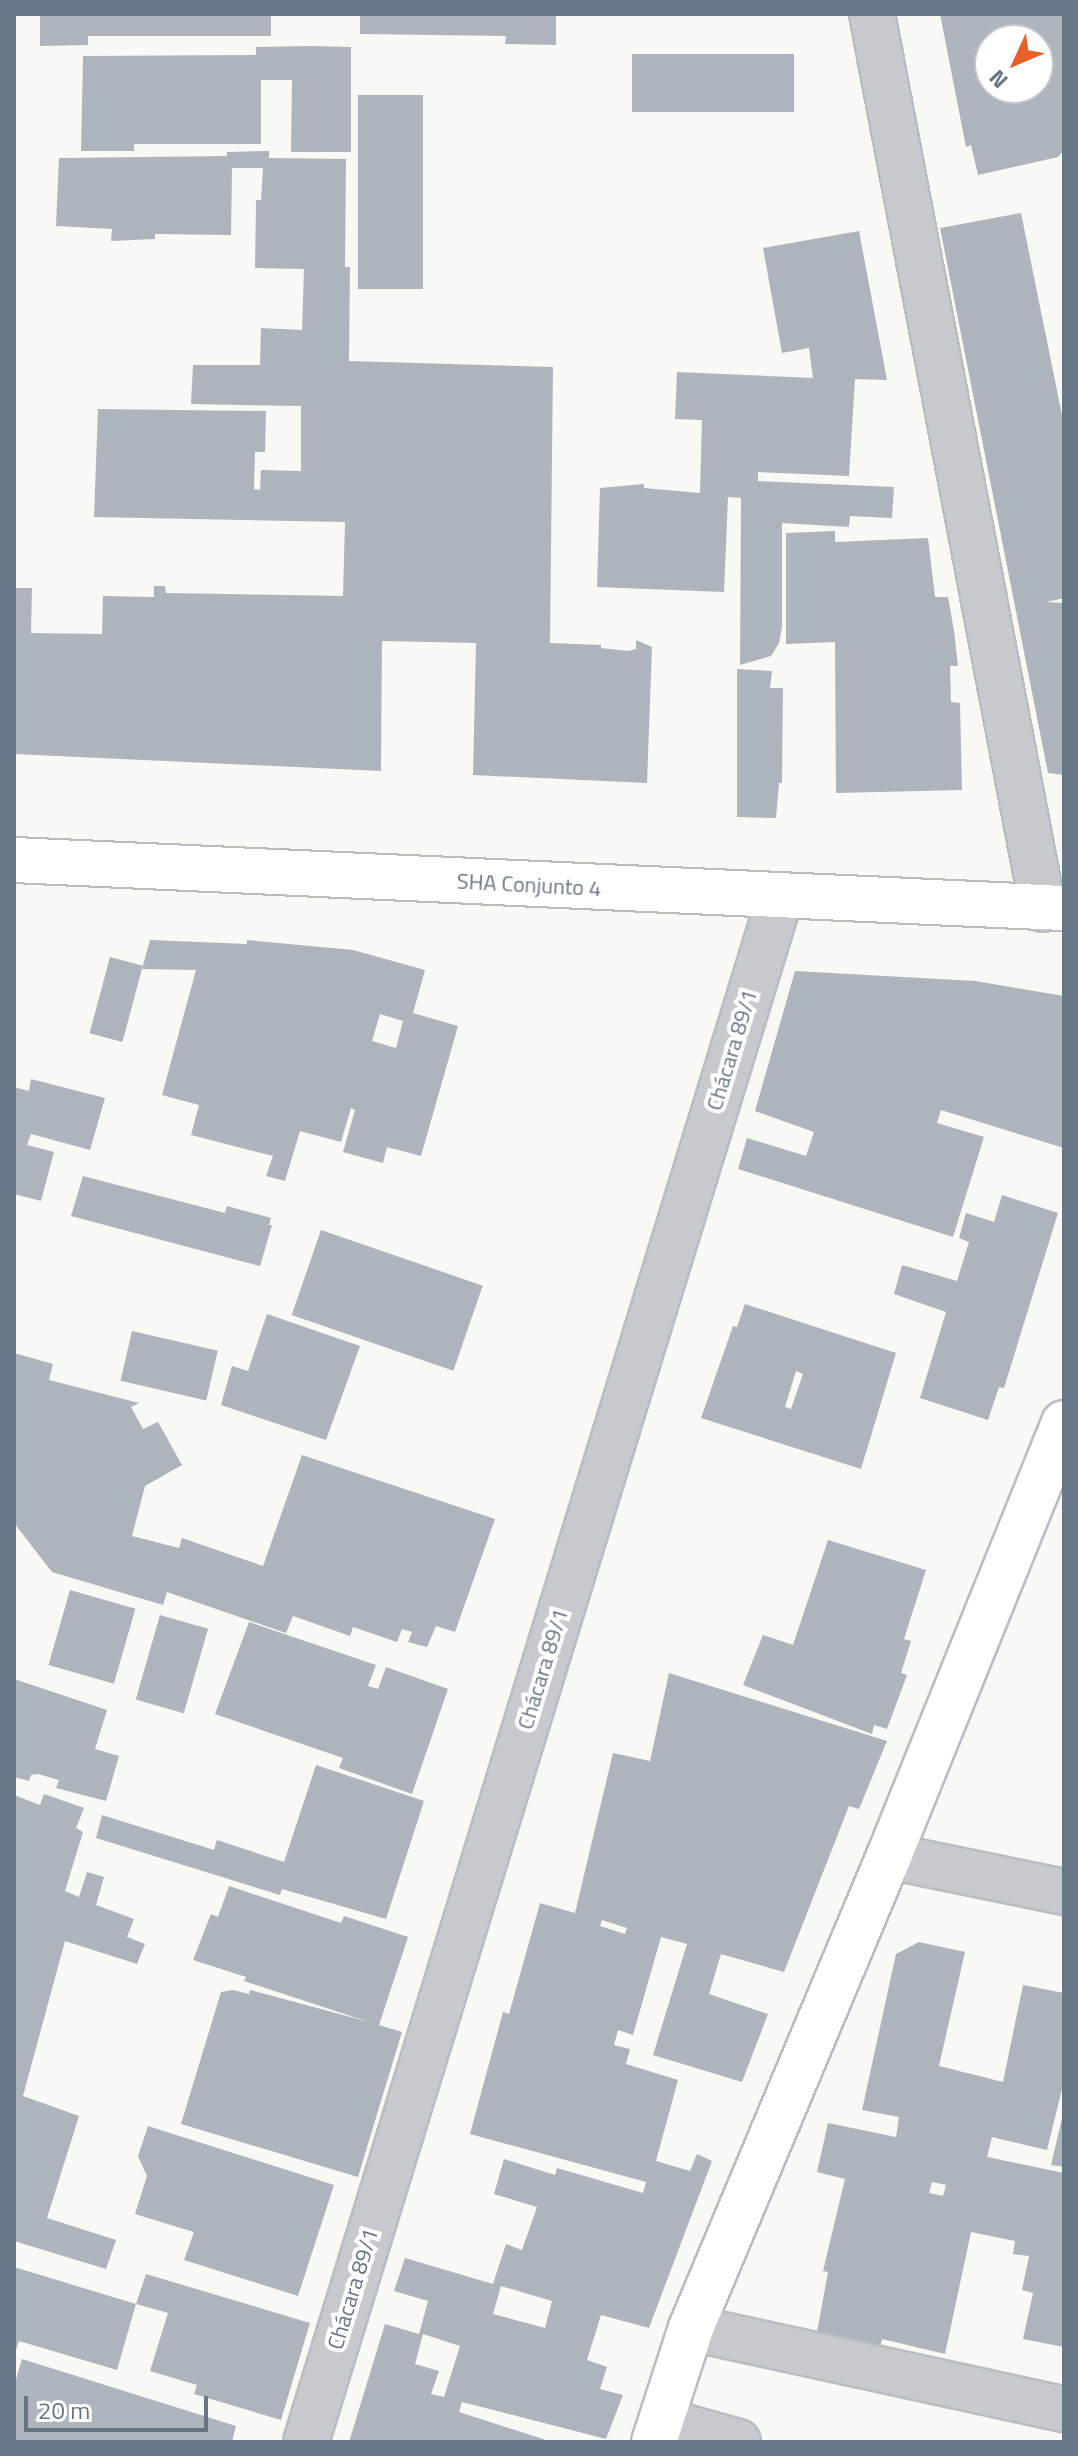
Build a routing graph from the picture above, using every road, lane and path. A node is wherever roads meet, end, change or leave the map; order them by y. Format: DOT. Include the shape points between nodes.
graph roads {
  1 [pos="872,14"];
  2 [pos="14,860"];
  3 [pos="780,897"];
  4 [pos="1057,912"];
  5 [pos="1064,1423"];
  6 [pos="889,1856"];
  7 [pos="1064,1892"];
  8 [pos="691,2328"];
  9 [pos="1064,2409"];
  10 [pos="658,2431"];
  11 [pos="306,2442"];
  12 [pos="738,2442"];
  1 -- 4 [label="street"];
  2 -- 3 [label="street, SHA Conjunto 4"];
  3 -- 4 [label="street, SHA Conjunto 4"];
  3 -- 11 [label="street, Chácara 89/1"];
  5 -- 6 [label="street"];
  6 -- 7 [label="street"];
  6 -- 8 [label="street"];
  8 -- 9 [label="street"];
  8 -- 10 [label="street"];
  10 -- 12 [label="street"];
}
